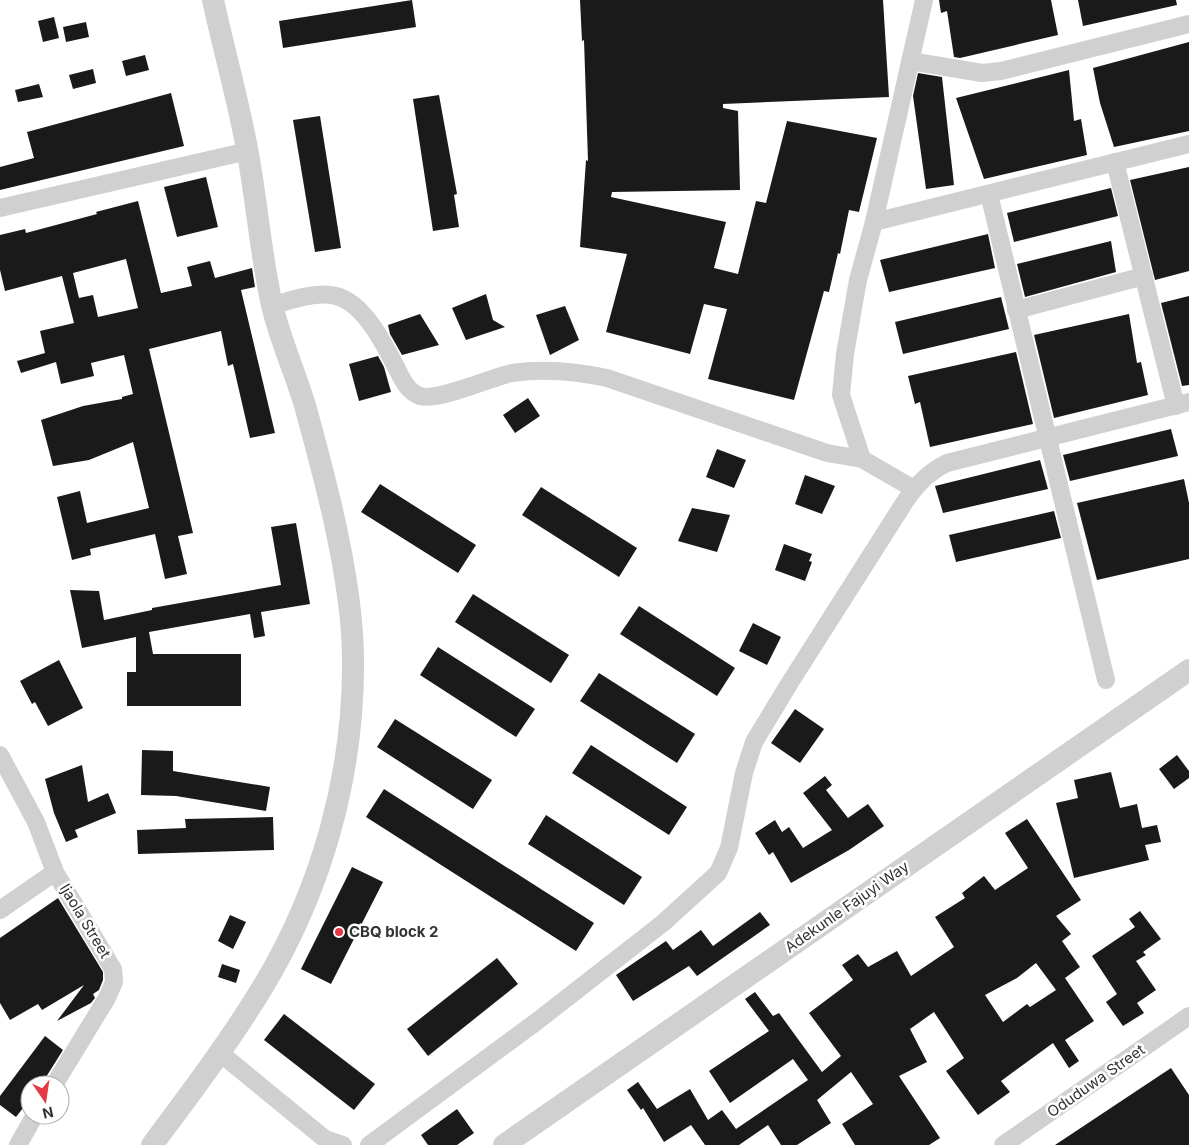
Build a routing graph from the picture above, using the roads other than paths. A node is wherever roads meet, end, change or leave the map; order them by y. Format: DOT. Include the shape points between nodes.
graph roads {
  1 [pos="213,0"];
  2 [pos="924,0"];
  3 [pos="1189,24"];
  4 [pos="910,61"];
  5 [pos="1189,144"];
  6 [pos="248,151"];
  7 [pos="1115,162"];
  8 [pos="988,194"];
  9 [pos="0,208"];
  10 [pos="874,222"];
  11 [pos="1144,276"];
  12 [pos="272,306"];
  13 [pos="1016,310"];
  14 [pos="1183,404"];
  15 [pos="1047,438"];
  16 [pos="862,459"];
  17 [pos="914,489"];
  18 [pos="1189,670"];
  19 [pos="1106,680"];
  20 [pos="0,755"];
  21 [pos="55,872"];
  22 [pos="0,910"];
  23 [pos="1189,1016"];
  24 [pos="220,1053"];
  25 [pos="60,1075"];
  26 [pos="30,1125"];
  27 [pos="18,1145"];
  28 [pos="152,1145"];
  29 [pos="343,1145"];
  30 [pos="369,1145"];
  31 [pos="504,1145"];
  32 [pos="1004,1145"];
  1 -- 6 [label="street"];
  2 -- 4 [label="street"];
  3 -- 4 [label="street" via="1001,71 982,73"];
  4 -- 10 [label="street"];
  5 -- 7 [label="street"];
  6 -- 9 [label="street"];
  6 -- 12 [label="street"];
  7 -- 8 [label="street"];
  7 -- 11 [label="street"];
  8 -- 10 [label="street"];
  8 -- 13 [label="street"];
  10 -- 16 [label="street" via="858,280 841,395"];
  11 -- 13 [label="street"];
  11 -- 14 [label="street"];
  12 -- 16 [label="street" via="300,297 336,296 353,306 383,342 410,390 422,396 454,391 510,373 543,369 576,371 607,378 827,453"];
  12 -- 24 [label="street" via="306,410 342,559 350,612 352,707 339,796 326,848 288,940"];
  13 -- 15 [label="street"];
  14 -- 15 [label="street"];
  15 -- 17 [label="street" via="947,463 932,470"];
  15 -- 19 [label="street"];
  16 -- 17 [label="street"];
  17 -- 30 [label="street" via="754,742 744,773 729,848 718,873 663,923 536,1022"];
  18 -- 31 [label="street, Adekunle Fajuyi Way"];
  20 -- 21 [label="street, Ijaola Street" via="36,822"];
  21 -- 22 [label="street"];
  21 -- 25 [label="street, Ijaola Street" via="107,955 114,982"];
  23 -- 32 [label="street, Oduduwa Street"];
  24 -- 28 [label="street"];
  24 -- 29 [label="street" via="325,1139"];
  26 -- 27 [label="street"];
}
